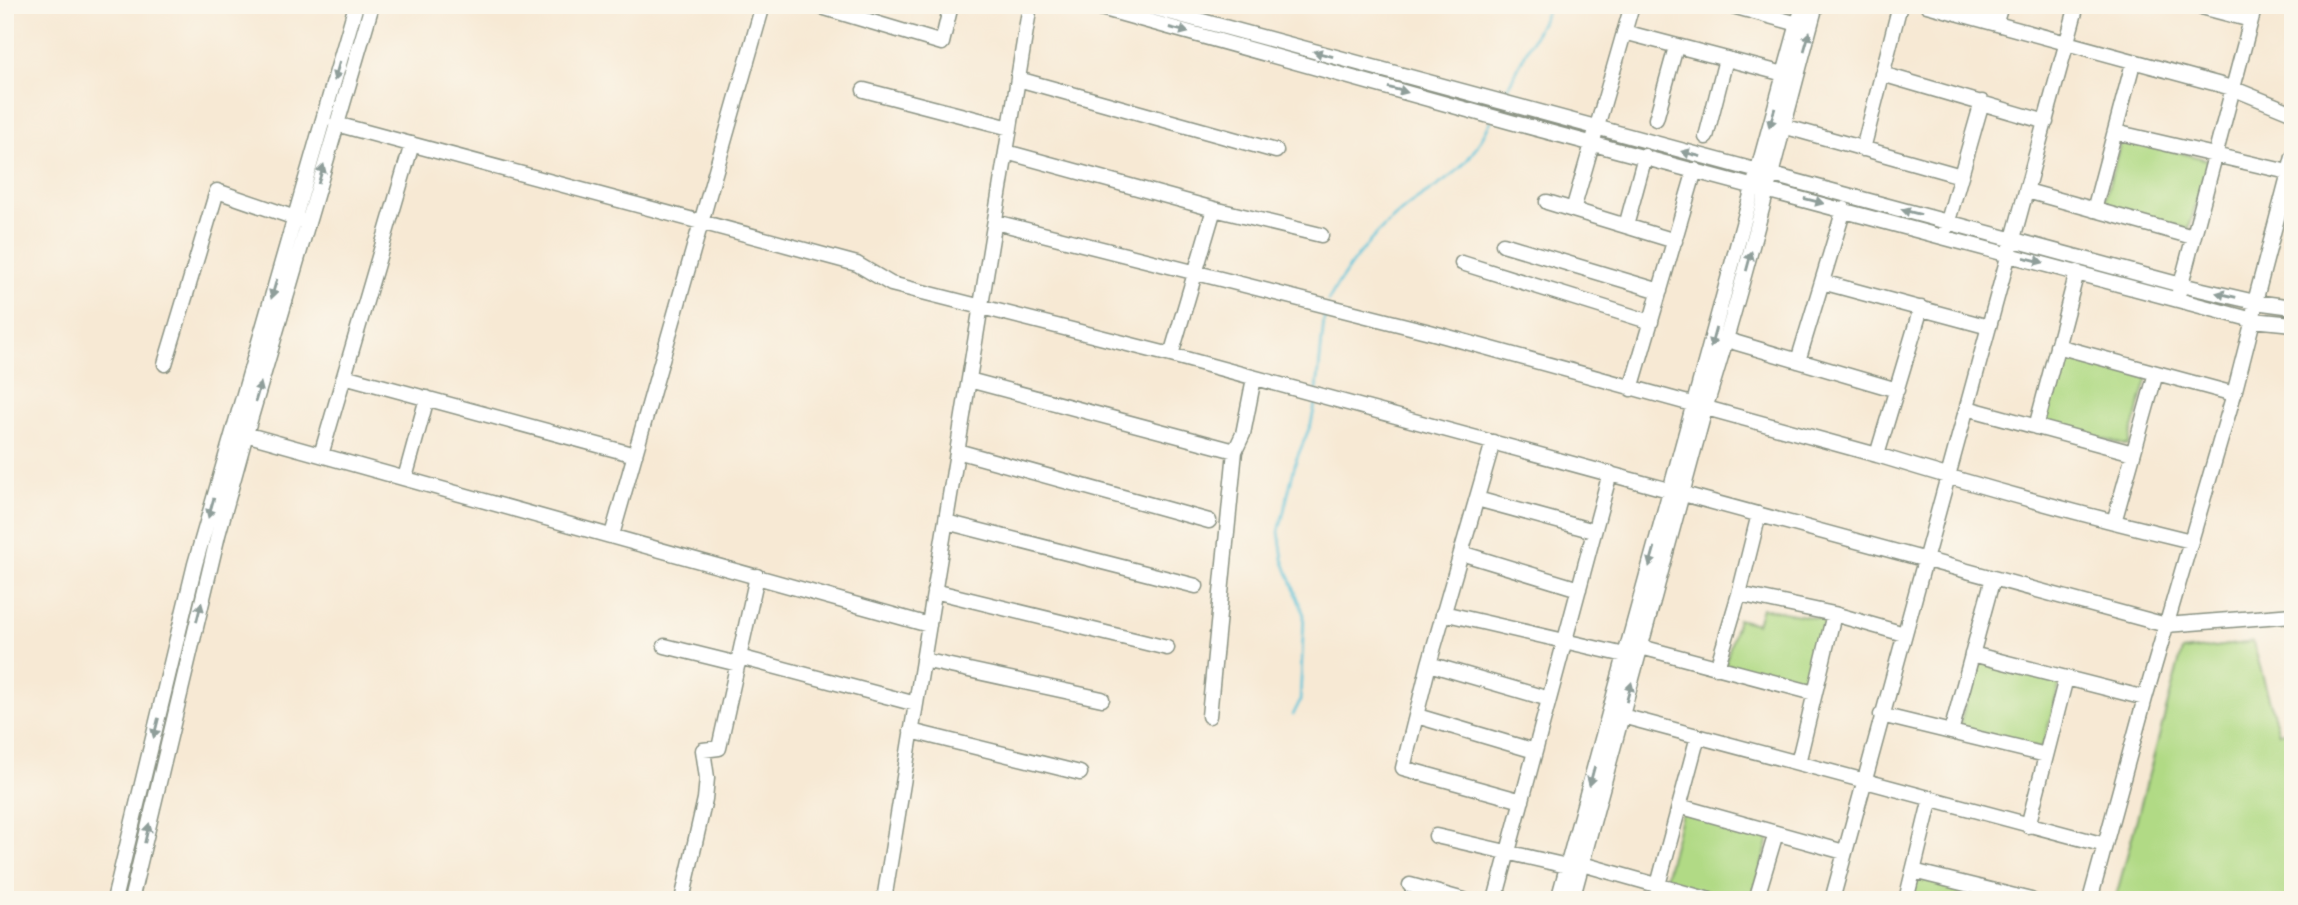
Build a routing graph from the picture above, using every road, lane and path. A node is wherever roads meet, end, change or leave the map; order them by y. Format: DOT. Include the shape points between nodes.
graph roads {
  1 [pos="356,5"];
  2 [pos="372,5"];
  3 [pos="763,5"];
  4 [pos="814,5"];
  5 [pos="951,5"];
  6 [pos="1030,5"];
  7 [pos="1090,5"];
  8 [pos="1143,5"];
  9 [pos="1632,5"];
  10 [pos="1728,5"];
  11 [pos="1803,5"];
  12 [pos="1816,5"];
  13 [pos="1900,5"];
  14 [pos="1927,5"];
  15 [pos="2001,5"];
  16 [pos="2077,5"];
  17 [pos="2194,5"];
  18 [pos="2255,5"];
  19 [pos="2251,20"];
  20 [pos="1996,22"];
  21 [pos="1798,24"];
  22 [pos="1624,32"];
  23 [pos="2066,44"];
  24 [pos="1676,47"];
  25 [pos="1726,59"];
  26 [pos="2133,63"];
  27 [pos="1784,74"];
  28 [pos="1882,74"];
  29 [pos="1018,79"];
  30 [pos="2232,88"];
  31 [pos="864,90"];
  32 [pos="1982,102"];
  33 [pos="2293,113"];
  34 [pos="1656,119"];
  35 [pos="2046,122"];
  36 [pos="336,124"];
  37 [pos="1783,126"];
  38 [pos="1010,128"];
  39 [pos="2115,132"];
  40 [pos="1595,136"];
  41 [pos="1706,137"];
  42 [pos="412,144"];
  43 [pos="1863,149"];
  44 [pos="1276,151"];
  45 [pos="1006,152"];
  46 [pos="2216,155"];
  47 [pos="1645,156"];
  48 [pos="2293,157"];
  49 [pos="1695,170"];
  50 [pos="2288,172"];
  51 [pos="1961,176"];
  52 [pos="1762,180"];
  53 [pos="2027,191"];
  54 [pos="1547,202"];
  55 [pos="1214,209"];
  56 [pos="1844,209"];
  57 [pos="2094,209"];
  58 [pos="1573,210"];
  59 [pos="301,220"];
  60 [pos="701,222"];
  61 [pos="995,222"];
  62 [pos="1626,226"];
  63 [pos="1946,229"];
  64 [pos="1321,235"];
  65 [pos="2193,237"];
  66 [pos="1675,241"];
  67 [pos="1503,244"];
  68 [pos="2011,246"];
  69 [pos="1462,263"];
  70 [pos="1195,272"];
  71 [pos="2077,272"];
  72 [pos="1822,282"];
  73 [pos="1660,291"];
  74 [pos="2179,292"];
  75 [pos="2255,302"];
  76 [pos="981,307"];
  77 [pos="2293,307"];
  78 [pos="1921,308"];
  79 [pos="2253,320"];
  80 [pos="1651,322"];
  81 [pos="2293,324"];
  82 [pos="1989,327"];
  83 [pos="1727,340"];
  84 [pos="2057,346"];
  85 [pos="1171,355"];
  86 [pos="1798,361"];
  87 [pos="165,364"];
  88 [pos="2156,373"];
  89 [pos="344,376"];
  90 [pos="1254,378"];
  91 [pos="969,380"];
  92 [pos="1631,389"];
  93 [pos="1897,390"];
  94 [pos="2234,394"];
  95 [pos="427,398"];
  96 [pos="1700,407"];
  97 [pos="1967,408"];
  98 [pos="2036,427"];
  99 [pos="240,432"];
  100 [pos="1493,442"];
  101 [pos="1235,451"];
  102 [pos="957,452"];
  103 [pos="2133,453"];
  104 [pos="321,455"];
  105 [pos="635,455"];
  106 [pos="1877,455"];
  107 [pos="1610,474"];
  108 [pos="1948,477"];
  109 [pos="405,478"];
  110 [pos="1676,492"];
  111 [pos="1477,499"];
  112 [pos="1759,514"];
  113 [pos="1209,521"];
  114 [pos="946,522"];
  115 [pos="2114,522"];
  116 [pos="1594,531"];
  117 [pos="612,535"];
  118 [pos="2191,541"];
  119 [pos="1461,553"];
  120 [pos="1925,560"];
  121 [pos="757,576"];
  122 [pos="1993,578"];
  123 [pos="1196,586"];
  124 [pos="1579,589"];
  125 [pos="934,591"];
  126 [pos="1739,594"];
  127 [pos="1443,613"];
  128 [pos="1834,614"];
  129 [pos="2293,615"];
  130 [pos="929,625"];
  131 [pos="2166,625"];
  132 [pos="1904,634"];
  133 [pos="1564,641"];
  134 [pos="665,646"];
  135 [pos="1641,647"];
  136 [pos="1167,648"];
  137 [pos="1972,654"];
  138 [pos="1625,655"];
  139 [pos="923,660"];
  140 [pos="738,661"];
  141 [pos="1429,664"];
  142 [pos="1717,668"];
  143 [pos="2066,678"];
  144 [pos="1814,693"];
  145 [pos="2145,698"];
  146 [pos="1102,699"];
  147 [pos="1549,699"];
  148 [pos="916,704"];
  149 [pos="1881,715"];
  150 [pos="1209,716"];
  151 [pos="1417,716"];
  152 [pos="1622,716"];
  153 [pos="911,731"];
  154 [pos="1951,732"];
  155 [pos="1698,736"];
  156 [pos="1535,751"];
  157 [pos="2046,755"];
  158 [pos="1798,763"];
  159 [pos="1080,773"];
  160 [pos="1863,781"];
  161 [pos="1931,798"];
  162 [pos="1522,801"];
  163 [pos="1679,806"];
  164 [pos="2028,826"];
  165 [pos="1776,833"];
  166 [pos="1436,836"];
  167 [pos="2105,845"];
  168 [pos="1508,852"];
  169 [pos="1844,852"];
  170 [pos="1582,864"];
  171 [pos="1567,866"];
  172 [pos="1913,871"];
  173 [pos="1658,885"];
  174 [pos="1410,886"];
  175 [pos="2007,897"];
  176 [pos="114,900"];
  177 [pos="131,900"];
  178 [pos="682,900"];
  179 [pos="884,900"];
  180 [pos="1464,900"];
  181 [pos="1495,900"];
  182 [pos="1558,900"];
  183 [pos="1572,900"];
  184 [pos="1710,900"];
  185 [pos="1756,900"];
  186 [pos="1832,900"];
  187 [pos="1906,900"];
  188 [pos="2031,900"];
  189 [pos="2090,900"];
  1 -- 59 [label="street, one-way"];
  2 -- 36 [label="street"];
  3 -- 60 [label="street"];
  4 -- 5 [label="street" via="942,43"];
  6 -- 29 [label="street"];
  7 -- 40 [label="street, one-way" via="1511,121"];
  40 -- 8 [label="street, one-way" via="1520,107"];
  9 -- 22 [label="street"];
  10 -- 21 [label="street"];
  11 -- 21 [label="street"];
  37 -- 12 [label="street, one-way"];
  13 -- 28 [label="street"];
  14 -- 20 [label="street"];
  15 -- 20 [label="street"];
  16 -- 23 [label="street"];
  17 -- 19 [label="street"];
  18 -- 19 [label="street"];
  19 -- 30 [label="street"];
  20 -- 23 [label="street"];
  21 -- 27 [label="street"];
  22 -- 24 [label="street"];
  22 -- 40 [label="street"];
  23 -- 26 [label="street"];
  23 -- 35 [label="street"];
  24 -- 25 [label="street"];
  24 -- 34 [label="street"];
  25 -- 27 [label="street"];
  25 -- 41 [label="street"];
  26 -- 30 [label="street"];
  26 -- 39 [label="street"];
  27 -- 52 [label="street, one-way"];
  28 -- 32 [label="street"];
  28 -- 43 [label="street"];
  29 -- 38 [label="street"];
  29 -- 44 [label="street"];
  30 -- 33 [label="street"];
  30 -- 46 [label="street"];
  31 -- 38 [label="street"];
  32 -- 35 [label="street"];
  32 -- 51 [label="street"];
  35 -- 53 [label="street"];
  36 -- 42 [label="street"];
  59 -- 36 [label="street, one-way"];
  37 -- 43 [label="street"];
  37 -- 52 [label="street"];
  38 -- 45 [label="street"];
  39 -- 46 [label="street"];
  39 -- 57 [label="street"];
  40 -- 47 [label="street"];
  52 -- 40 [label="street, one-way"];
  40 -- 58 [label="street"];
  42 -- 60 [label="street"];
  42 -- 89 [label="street"];
  43 -- 51 [label="street"];
  45 -- 55 [label="street"];
  45 -- 61 [label="street"];
  46 -- 50 [label="street"];
  46 -- 65 [label="street"];
  47 -- 49 [label="street"];
  47 -- 62 [label="street"];
  48 -- 50 [label="street"];
  49 -- 52 [label="street"];
  49 -- 66 [label="street"];
  50 -- 75 [label="street"];
  51 -- 63 [label="street"];
  52 -- 56 [label="street, one-way"];
  63 -- 52 [label="street, one-way"];
  83 -- 52 [label="street, one-way"];
  52 -- 96 [label="street, one-way"];
  53 -- 57 [label="street"];
  53 -- 68 [label="street"];
  54 -- 58 [label="street"];
  55 -- 64 [label="street"];
  55 -- 70 [label="street"];
  56 -- 63 [label="street"];
  56 -- 72 [label="street"];
  57 -- 65 [label="street"];
  58 -- 62 [label="street"];
  59 -- 87 [label="street" via="217,191"];
  59 -- 99 [label="street"];
  60 -- 76 [label="street" via="857,264 891,284"];
  60 -- 105 [label="street"];
  61 -- 70 [label="street"];
  61 -- 76 [label="street"];
  62 -- 66 [label="street"];
  63 -- 68 [label="street"];
  65 -- 74 [label="street"];
  66 -- 73 [label="street"];
  67 -- 73 [label="street"];
  68 -- 71 [label="street, one-way"];
  68 -- 74 [label="street"];
  68 -- 82 [label="street"];
  69 -- 80 [label="street"];
  70 -- 85 [label="street"];
  70 -- 92 [label="street"];
  71 -- 74 [label="street"];
  71 -- 84 [label="street"];
  72 -- 78 [label="street"];
  72 -- 86 [label="street"];
  73 -- 80 [label="street"];
  75 -- 74 [label="street, one-way"];
  74 -- 79 [label="street"];
  75 -- 77 [label="street"];
  75 -- 79 [label="street"];
  76 -- 85 [label="street"];
  76 -- 91 [label="street"];
  78 -- 82 [label="street"];
  78 -- 93 [label="street"];
  79 -- 81 [label="street"];
  79 -- 94 [label="street"];
  80 -- 92 [label="street"];
  82 -- 97 [label="street"];
  83 -- 86 [label="street"];
  83 -- 96 [label="street"];
  84 -- 88 [label="street"];
  84 -- 98 [label="street"];
  85 -- 90 [label="street"];
  86 -- 93 [label="street"];
  88 -- 94 [label="street"];
  88 -- 103 [label="street"];
  89 -- 95 [label="street"];
  89 -- 104 [label="street"];
  90 -- 100 [label="street"];
  90 -- 101 [label="street"];
  91 -- 101 [label="street"];
  91 -- 102 [label="street"];
  92 -- 96 [label="street"];
  93 -- 106 [label="street"];
  94 -- 118 [label="street"];
  95 -- 105 [label="street"];
  95 -- 109 [label="street"];
  96 -- 106 [label="street"];
  96 -- 110 [label="street"];
  97 -- 98 [label="street"];
  97 -- 108 [label="street"];
  98 -- 103 [label="street"];
  99 -- 104 [label="street"];
  99 -- 176 [label="street, one-way" via="190,580"];
  177 -- 99 [label="street, one-way"];
  100 -- 107 [label="street"];
  100 -- 111 [label="street"];
  101 -- 150 [label="street"];
  102 -- 113 [label="street"];
  102 -- 114 [label="street"];
  103 -- 115 [label="street"];
  104 -- 109 [label="street"];
  105 -- 117 [label="street"];
  106 -- 108 [label="street"];
  107 -- 110 [label="street"];
  107 -- 116 [label="street"];
  108 -- 115 [label="street"];
  108 -- 120 [label="street"];
  109 -- 117 [label="street"];
  110 -- 112 [label="street"];
  110 -- 135 [label="street"];
  110 -- 138 [label="street, one-way"];
  111 -- 116 [label="street"];
  111 -- 119 [label="street"];
  112 -- 120 [label="street"];
  112 -- 126 [label="street"];
  114 -- 123 [label="street"];
  114 -- 125 [label="street"];
  115 -- 118 [label="street"];
  116 -- 124 [label="street"];
  117 -- 121 [label="street"];
  118 -- 131 [label="street"];
  119 -- 124 [label="street"];
  119 -- 127 [label="street"];
  120 -- 122 [label="street"];
  120 -- 132 [label="street"];
  121 -- 130 [label="street"];
  121 -- 140 [label="street"];
  122 -- 131 [label="street"];
  122 -- 137 [label="street"];
  124 -- 133 [label="street"];
  125 -- 130 [label="street"];
  125 -- 136 [label="street"];
  126 -- 128 [label="street"];
  126 -- 142 [label="street"];
  127 -- 133 [label="street"];
  127 -- 141 [label="street"];
  128 -- 132 [label="street"];
  128 -- 144 [label="street"];
  129 -- 131 [label="street"];
  130 -- 139 [label="street"];
  131 -- 145 [label="street"];
  132 -- 149 [label="street"];
  133 -- 138 [label="street"];
  133 -- 147 [label="street"];
  134 -- 140 [label="street"];
  135 -- 142 [label="street"];
  152 -- 135 [label="street, one-way"];
  137 -- 143 [label="street"];
  137 -- 154 [label="street"];
  138 -- 171 [label="street, one-way"];
  139 -- 146 [label="street"];
  139 -- 148 [label="street"];
  140 -- 148 [label="street"];
  140 -- 178 [label="street" via="719,748 703,750 705,799"];
  141 -- 147 [label="street"];
  141 -- 151 [label="street"];
  142 -- 144 [label="street"];
  143 -- 145 [label="street"];
  143 -- 157 [label="street"];
  144 -- 158 [label="street"];
  145 -- 167 [label="street"];
  147 -- 156 [label="street"];
  148 -- 153 [label="street"];
  149 -- 154 [label="street"];
  149 -- 160 [label="street"];
  151 -- 156 [label="street"];
  151 -- 162 [label="street" via="1403,768"];
  152 -- 155 [label="street"];
  152 -- 170 [label="street"];
  153 -- 159 [label="street"];
  153 -- 179 [label="street"];
  154 -- 157 [label="street"];
  155 -- 158 [label="street"];
  155 -- 163 [label="street"];
  156 -- 162 [label="street"];
  157 -- 164 [label="street"];
  158 -- 160 [label="street"];
  160 -- 161 [label="street"];
  160 -- 169 [label="street"];
  161 -- 164 [label="street"];
  161 -- 172 [label="street"];
  162 -- 168 [label="street"];
  163 -- 165 [label="street"];
  163 -- 173 [label="street"];
  164 -- 167 [label="street"];
  165 -- 169 [label="street"];
  165 -- 185 [label="street"];
  166 -- 168 [label="street"];
  167 -- 189 [label="street"];
  168 -- 171 [label="street"];
  168 -- 181 [label="street"];
  169 -- 186 [label="street"];
  170 -- 173 [label="street"];
  170 -- 183 [label="street"];
  171 -- 182 [label="street"];
  172 -- 175 [label="street"];
  172 -- 187 [label="street"];
  173 -- 184 [label="street"];
  174 -- 180 [label="street"];
  175 -- 188 [label="street"];
}
